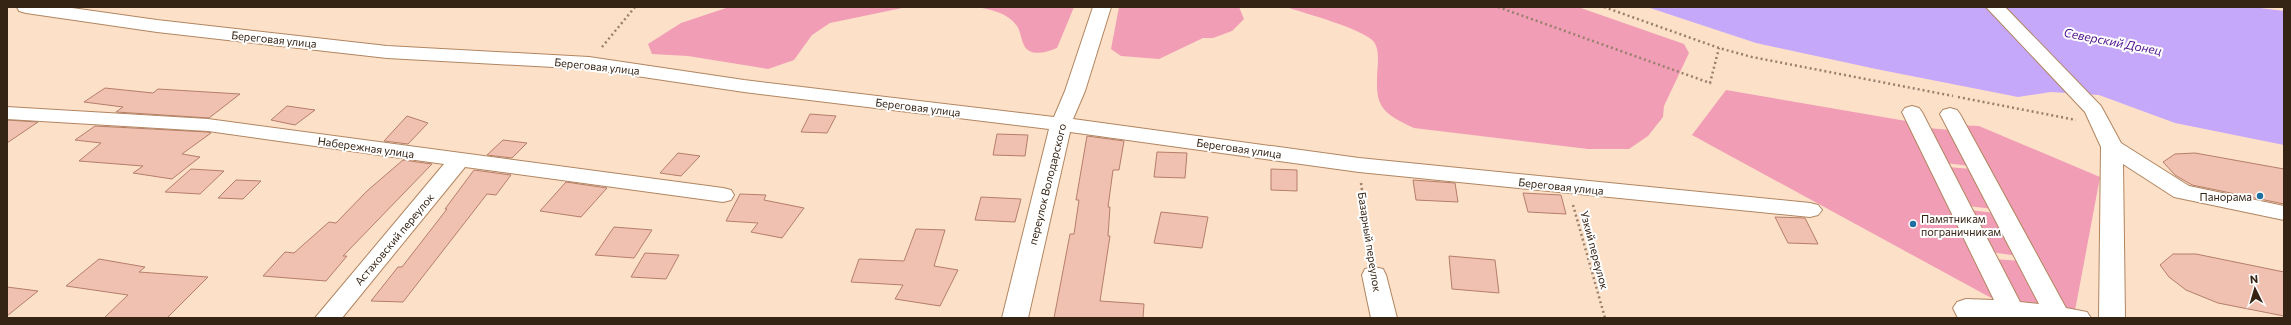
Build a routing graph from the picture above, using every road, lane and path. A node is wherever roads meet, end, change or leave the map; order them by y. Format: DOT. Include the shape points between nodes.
graph roads {
  1 [pos="26,7"];
  2 [pos="634,7"];
  3 [pos="1102,7"];
  4 [pos="1498,7"];
  5 [pos="1604,7"];
  6 [pos="1995,7"];
  7 [pos="1720,48"];
  8 [pos="589,63"];
  9 [pos="1912,112"];
  10 [pos="7,113"];
  11 [pos="1950,114"];
  12 [pos="2098,118"];
  13 [pos="1061,124"];
  14 [pos="2112,147"];
  15 [pos="459,160"];
  16 [pos="1359,165"];
  17 [pos="1568,186"];
  18 [pos="723,195"];
  19 [pos="1810,210"];
  20 [pos="2284,213"];
  21 [pos="1374,275"];
  22 [pos="2013,314"];
  23 [pos="2065,317"];
  24 [pos="328,318"];
  25 [pos="1015,318"];
  26 [pos="1384,318"];
  27 [pos="1605,318"];
  28 [pos="1971,318"];
  29 [pos="2112,318"];
  1 -- 8 [label="street, Береговая улица" via="157,26 387,52"];
  2 -- 8 [label="path"];
  3 -- 13 [label="street, переулок Володарского" via="1075,91"];
  4 -- 7 [label="path" via="1710,83"];
  5 -- 7 [label="path"];
  6 -- 12 [label="street"];
  7 -- 12 [label="path" via="1752,57"];
  8 -- 13 [label="street, Береговая улица" via="744,86"];
  9 -- 22 [label="street"];
  10 -- 15 [label="street, Набережная улица" via="208,125"];
  11 -- 23 [label="street"];
  12 -- 14 [label="street"];
  13 -- 16 [label="street, Береговая улица"];
  13 -- 25 [label="street, переулок Володарского"];
  14 -- 20 [label="street" via="2182,192"];
  14 -- 29 [label="street"];
  15 -- 18 [label="street, Набережная улица"];
  15 -- 24 [label="street, Астаховский переулок"];
  16 -- 17 [label="street, Береговая улица"];
  16 -- 21 [label="path, Базарный переулок"];
  17 -- 19 [label="street, Береговая улица"];
  17 -- 27 [label="path, Узкий переулок"];
  21 -- 26 [label="street, Базарный переулок"];
  22 -- 23 [label="street"];
  22 -- 28 [label="street" via="1966,308"];
}
